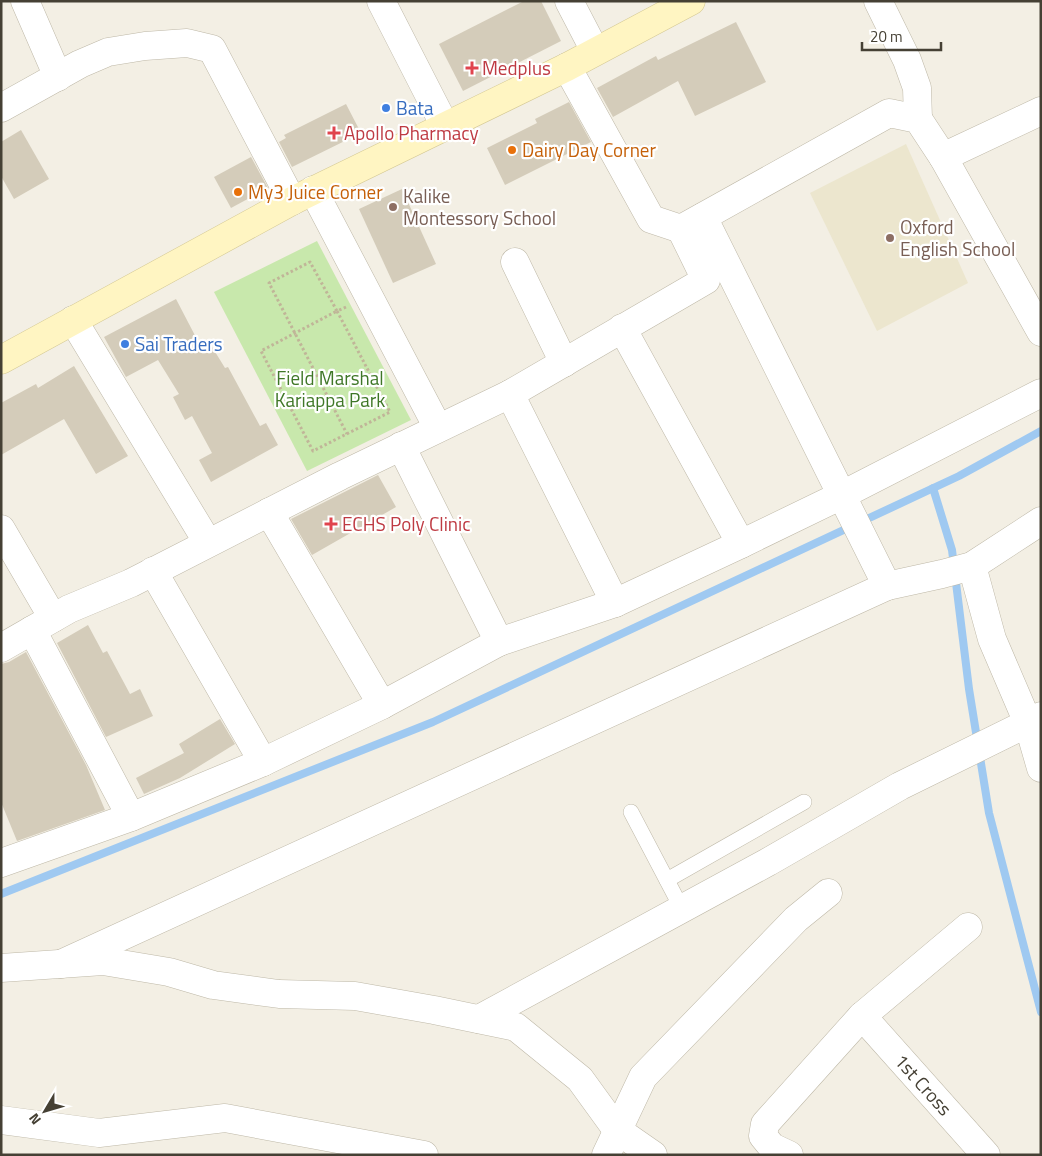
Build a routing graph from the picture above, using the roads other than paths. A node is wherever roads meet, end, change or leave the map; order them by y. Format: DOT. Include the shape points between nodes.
graph roads {
  1 [pos="25,1"];
  2 [pos="381,1"];
  3 [pos="569,1"];
  4 [pos="692,1"];
  5 [pos="878,1"];
  6 [pos="595,51"];
  7 [pos="567,66"];
  8 [pos="58,77"];
  9 [pos="1,108"];
  10 [pos="1041,111"];
  11 [pos="918,118"];
  12 [pos="445,126"];
  13 [pos="943,158"];
  14 [pos="302,196"];
  15 [pos="692,223"];
  16 [pos="515,262"];
  17 [pos="73,320"];
  18 [pos="622,328"];
  19 [pos="1041,332"];
  20 [pos="1,360"];
  21 [pos="564,362"];
  22 [pos="1041,393"];
  23 [pos="510,394"];
  24 [pos="438,428"];
  25 [pos="401,446"];
  26 [pos="269,512"];
  27 [pos="851,514"];
  28 [pos="1041,521"];
  29 [pos="1,529"];
  30 [pos="208,543"];
  31 [pos="740,544"];
  32 [pos="960,569"];
  33 [pos="153,571"];
  34 [pos="886,586"];
  35 [pos="615,603"];
  36 [pos="43,624"];
  37 [pos="499,642"];
  38 [pos="1,648"];
  39 [pos="382,705"];
  40 [pos="1034,719"];
  41 [pos="263,762"];
  42 [pos="1041,768"];
  43 [pos="804,802"];
  44 [pos="631,812"];
  45 [pos="131,817"];
  46 [pos="1,863"];
  47 [pos="667,880"];
  48 [pos="828,893"];
  49 [pos="682,909"];
  50 [pos="968,927"];
  51 [pos="61,964"];
  52 [pos="1,968"];
  53 [pos="862,1016"];
  54 [pos="478,1019"];
  55 [pos="1,1120"];
  56 [pos="617,1130"];
  57 [pos="424,1155"];
  58 [pos="606,1155"];
  59 [pos="653,1155"];
  60 [pos="789,1155"];
  61 [pos="986,1155"];
  1 -- 8 [label="street"];
  2 -- 12 [label="street"];
  3 -- 6 [label="street"];
  4 -- 6 [label="street"];
  5 -- 11 [label="street" via="908,60 917,88"];
  6 -- 7 [label="street"];
  7 -- 12 [label="street"];
  7 -- 15 [label="street" via="651,219"];
  8 -- 9 [label="street"];
  8 -- 14 [label="street" via="108,52 187,43 212,49"];
  10 -- 13 [label="street"];
  11 -- 13 [label="street"];
  11 -- 15 [label="street" via="889,113"];
  12 -- 14 [label="street"];
  13 -- 19 [label="street"];
  14 -- 17 [label="street"];
  14 -- 24 [label="street"];
  15 -- 18 [label="street" via="706,280"];
  15 -- 27 [label="street"];
  16 -- 21 [label="street"];
  17 -- 20 [label="street"];
  17 -- 30 [label="street"];
  18 -- 21 [label="street"];
  18 -- 31 [label="street"];
  21 -- 23 [label="street"];
  22 -- 27 [label="street"];
  23 -- 24 [label="street"];
  23 -- 35 [label="street"];
  24 -- 25 [label="street"];
  25 -- 26 [label="street"];
  25 -- 37 [label="street"];
  26 -- 30 [label="street"];
  26 -- 39 [label="street"];
  27 -- 31 [label="street"];
  27 -- 34 [label="street"];
  28 -- 32 [label="street"];
  29 -- 36 [label="street"];
  30 -- 33 [label="street"];
  31 -- 35 [label="street"];
  32 -- 34 [label="street"];
  32 -- 40 [label="street"];
  33 -- 36 [label="street"];
  33 -- 41 [label="street"];
  34 -- 51 [label="street"];
  35 -- 37 [label="street"];
  36 -- 38 [label="street"];
  36 -- 45 [label="street"];
  37 -- 39 [label="street"];
  39 -- 41 [label="street"];
  40 -- 42 [label="street"];
  40 -- 49 [label="street" via="900,786"];
  41 -- 45 [label="street"];
  43 -- 47 [label="lane"];
  44 -- 47 [label="lane"];
  45 -- 46 [label="street"];
  47 -- 49 [label="lane"];
  48 -- 56 [label="street" via="796,919 643,1077"];
  49 -- 54 [label="street"];
  50 -- 53 [label="street"];
  51 -- 52 [label="street"];
  51 -- 54 [label="street" via="103,961 170,972 213,985 278,994 355,996"];
  53 -- 60 [label="street" via="765,1124 763,1136 772,1148"];
  53 -- 61 [label="street, 1st Cross"];
  54 -- 56 [label="street" via="516,1027 580,1079"];
  55 -- 57 [label="street" via="99,1133 225,1118"];
  56 -- 58 [label="street"];
  56 -- 59 [label="street"];
}
